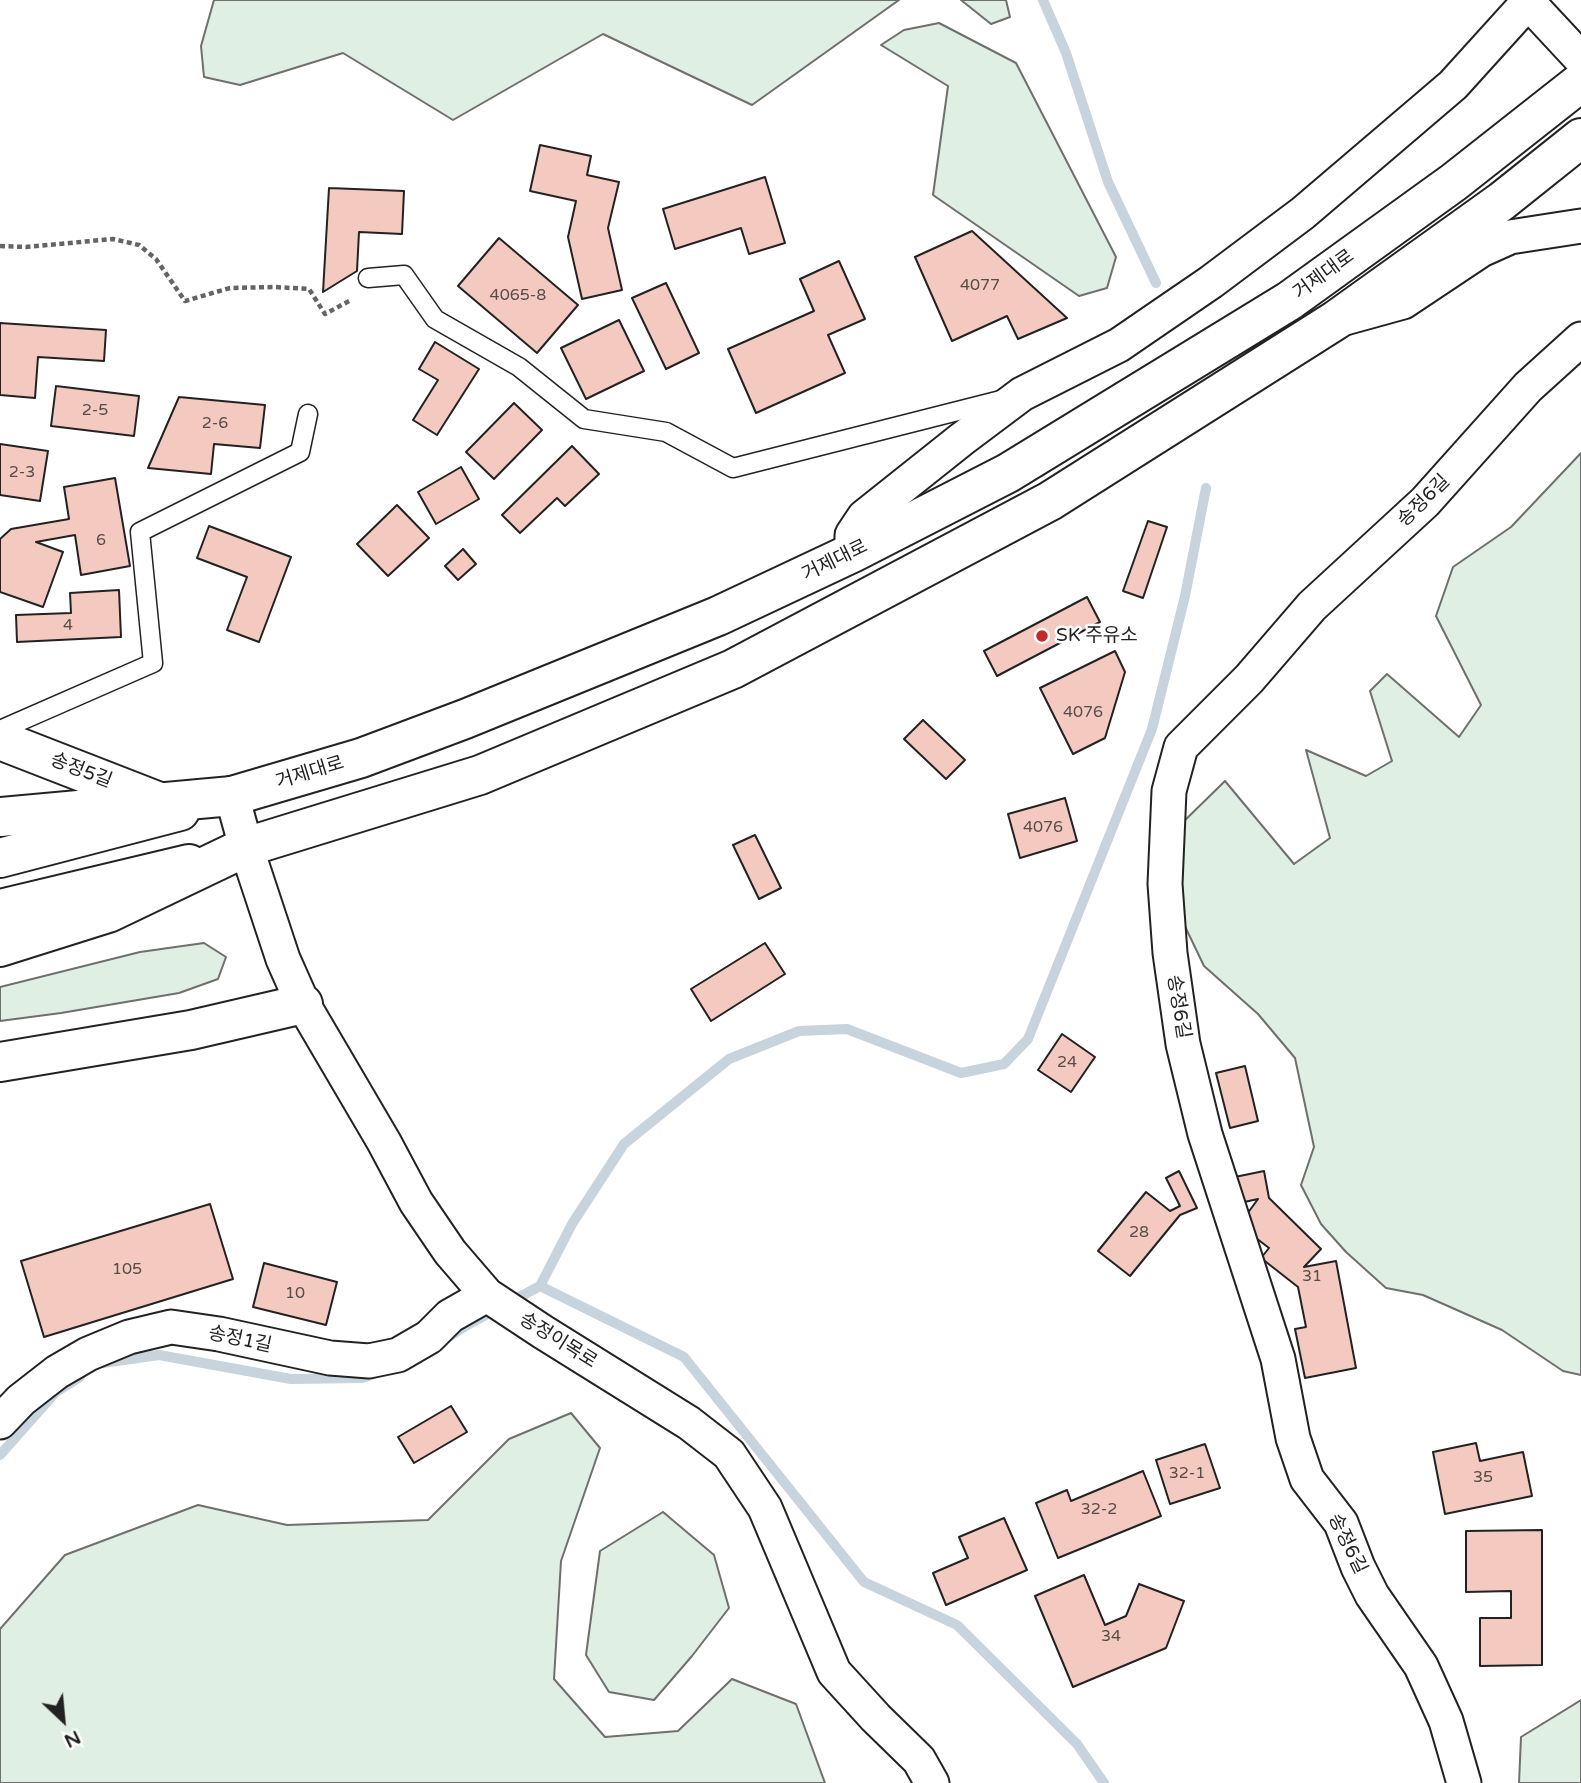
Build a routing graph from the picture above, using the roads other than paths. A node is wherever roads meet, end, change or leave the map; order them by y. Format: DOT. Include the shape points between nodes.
graph roads {
  1 [pos="1528,1"];
  2 [pos="1579,76"];
  3 [pos="1581,138"];
  4 [pos="1581,226"];
  5 [pos="368,278"];
  6 [pos="1336,320"];
  7 [pos="1581,339"];
  8 [pos="1022,394"];
  9 [pos="308,414"];
  10 [pos="852,553"];
  11 [pos="0,730"];
  12 [pos="0,740"];
  13 [pos="232,796"];
  14 [pos="162,803"];
  15 [pos="0,817"];
  16 [pos="246,847"];
  17 [pos="0,858"];
  18 [pos="0,909"];
  19 [pos="0,947"];
  20 [pos="303,1004"];
  21 [pos="0,1062"];
  22 [pos="488,1295"];
  23 [pos="0,1422"];
  24 [pos="932,1783"];
  25 [pos="1464,1783"];
  1 -- 2 [label="street"];
  1 -- 8 [label="street" via="1452,85 1303,213 1119,345"];
  2 -- 10 [label="main road, 거제대로" via="1454,182 1289,301 1008,473"];
  3 -- 6 [label="main road"];
  4 -- 6 [label="street" via="1510,237 1480,250 1404,302"];
  5 -- 8 [label="lane" via="404,275 435,319 519,367 584,419 666,432 733,468"];
  6 -- 16 [label="main road" via="1050,502 733,669 480,775"];
  7 -- 25 [label="street, 송정6길" via="1528,387 1426,502 1312,606 1249,679 1181,747 1169,791 1165,884 1183,1044 1205,1134 1278,1359 1293,1438 1307,1479 1341,1523 1372,1595 1421,1665 1447,1721"];
  8 -- 10 [label="street" via="864,517 852,535"];
  9 -- 11 [label="lane" via="300,452 140,532 153,663"];
  10 -- 13 [label="main road, 거제대로" via="718,617 465,719 361,758"];
  12 -- 14 [label="main road, 송정5길"];
  13 -- 14 [label="main road"];
  13 -- 16 [label="street, 송정이목로"];
  13 -- 17 [label="main road, 거제대로"];
  14 -- 15 [label="main road"];
  16 -- 18 [label="main road" via="175,869"];
  16 -- 19 [label="main road" via="108,913"];
  16 -- 20 [label="street, 송정이목로"];
  20 -- 21 [label="main road" via="191,1030"];
  20 -- 22 [label="street, 송정이목로" via="416,1202 450,1252"];
  22 -- 23 [label="street, 송정1길" via="450,1316 429,1338 398,1355 369,1362 171,1327 129,1337 57,1372"];
  22 -- 24 [label="street, 송정이목로" via="679,1416 729,1454 765,1508 834,1672 919,1760"];
}
